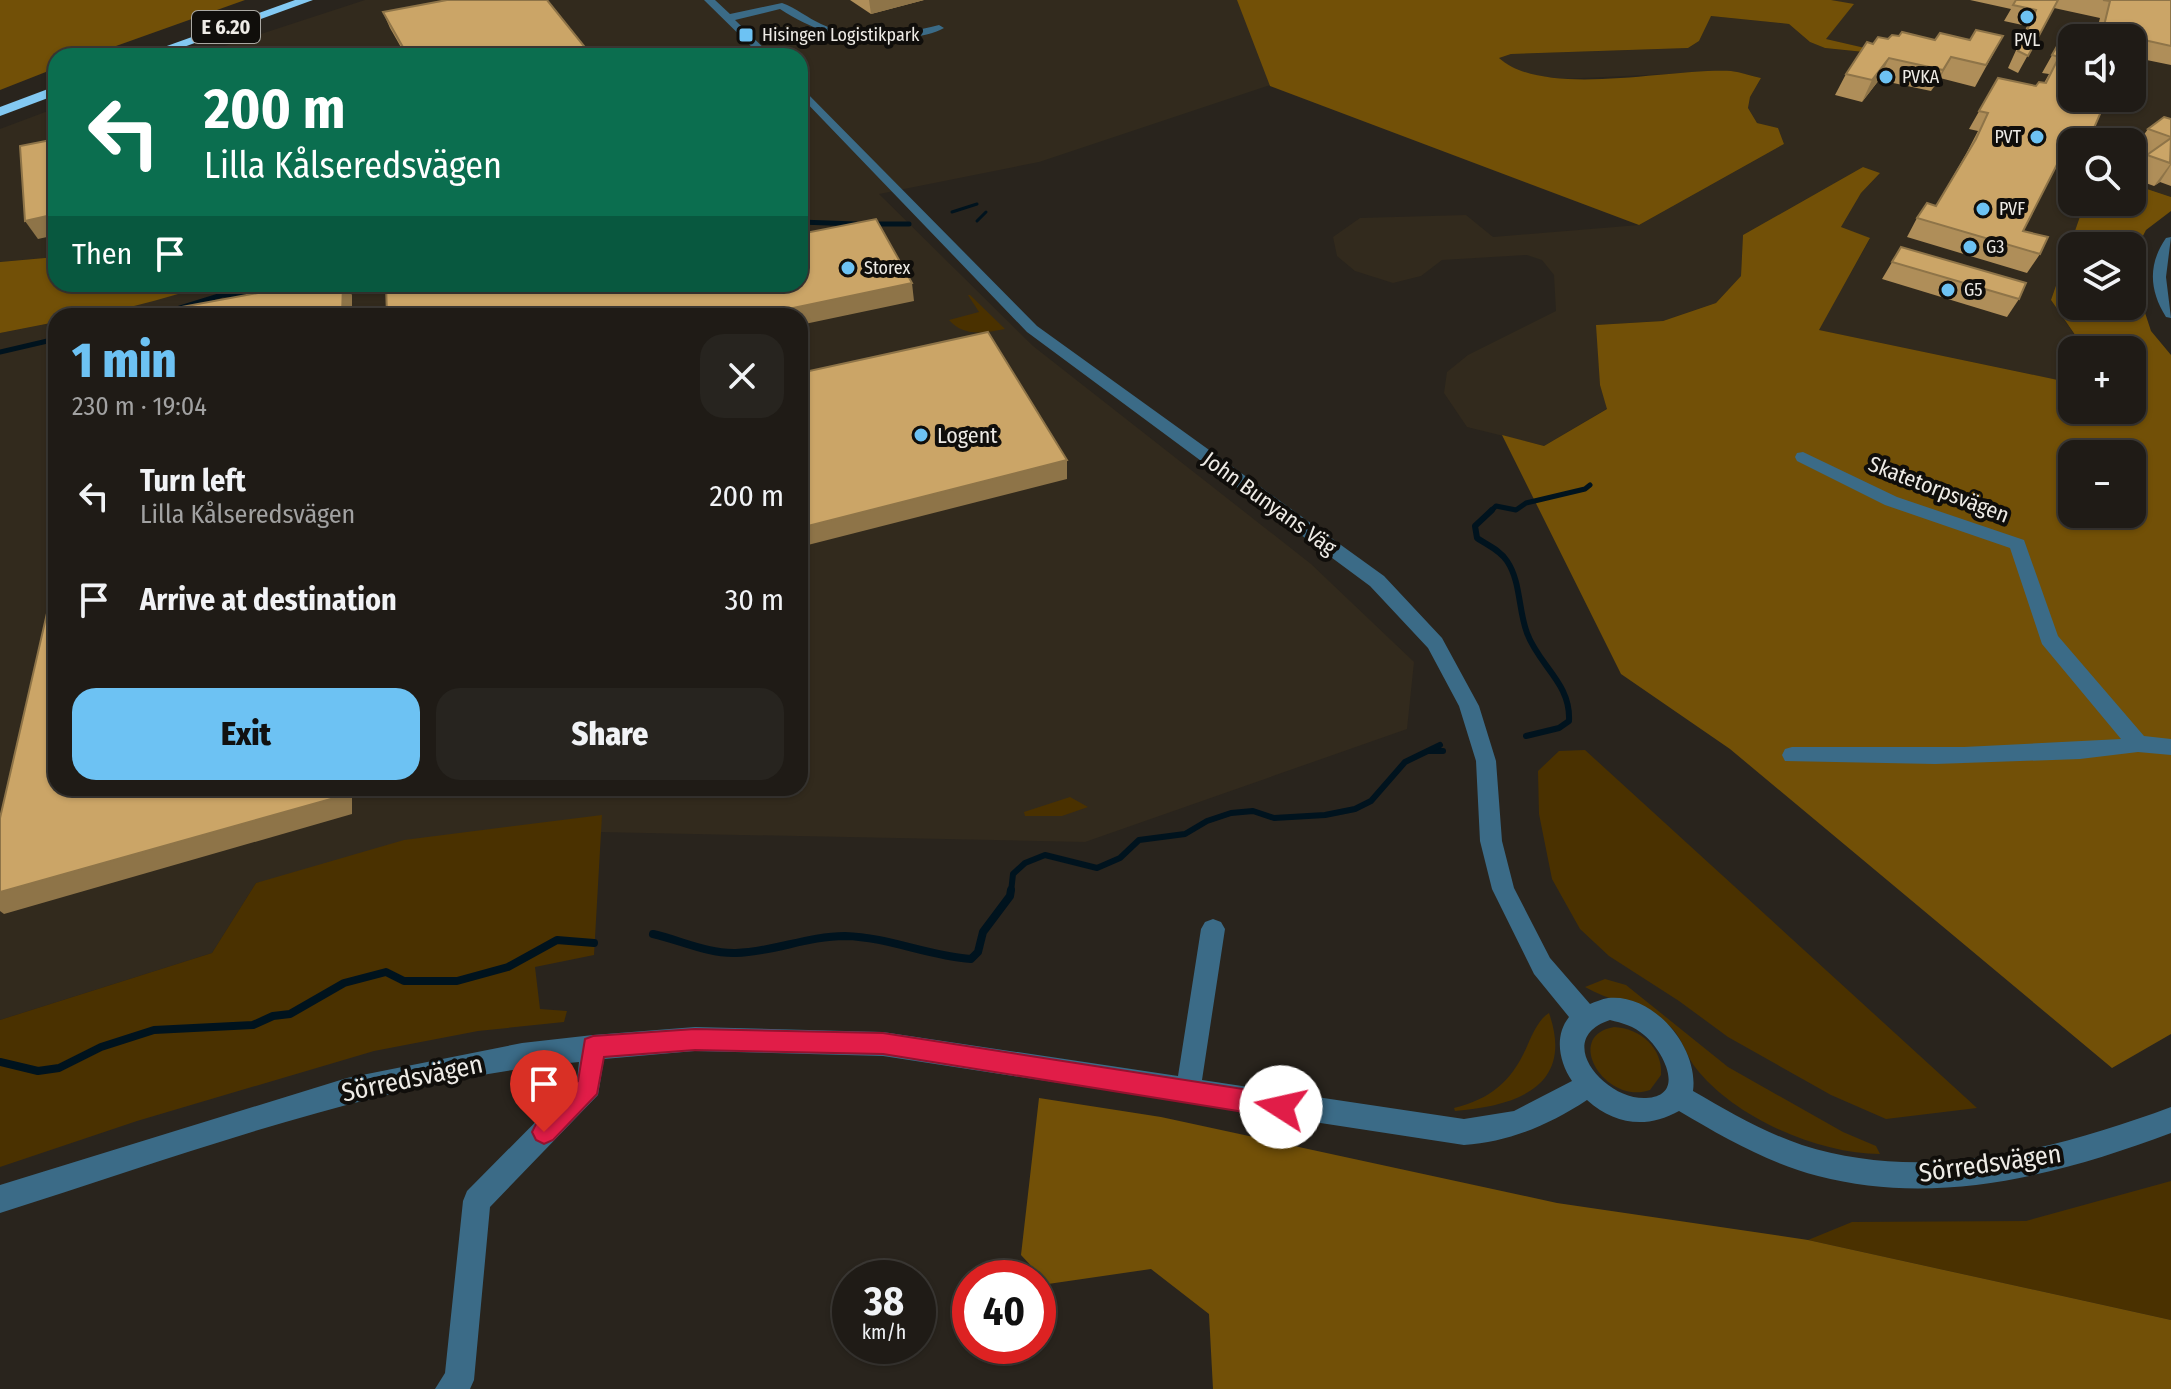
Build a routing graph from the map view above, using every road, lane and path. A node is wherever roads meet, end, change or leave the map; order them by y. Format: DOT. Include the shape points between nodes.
graph roads {
  1 [pos="282,0"];
  2 [pos="291,0"];
  3 [pos="307,0"];
  4 [pos="709,0"];
  5 [pos="777,3"];
  6 [pos="250,14"];
  7 [pos="728,18"];
  8 [pos="939,28"];
  9 [pos="154,48"];
  10 [pos="169,48"];
  11 [pos="759,48"];
  12 [pos="48,90"];
  13 [pos="48,91"];
  14 [pos="808,97"];
  15 [pos="0,106"];
  16 [pos="0,112"];
  17 [pos="2171,241"];
  18 [pos="2171,314"];
  19 [pos="1803,457"];
  20 [pos="2138,744"];
  21 [pos="2171,747"];
  22 [pos="1792,755"];
  23 [pos="1213,929"];
  24 [pos="1585,1016"];
  25 [pos="593,1047"];
  26 [pos="1588,1085"];
  27 [pos="1188,1091"];
  28 [pos="1676,1095"];
  29 [pos="2171,1120"];
  30 [pos="0,1199"];
  31 [pos="450,1389"];
  1 -- 6 [label="highway"];
  2 -- 6 [label="highway, E 6.20"];
  3 -- 10 [label="highway, E 6.20"];
  4 -- 7 [label="street"];
  5 -- 7 [label="street"];
  5 -- 8 [label="street" via="811,25 852,37 905,38"];
  6 -- 9 [label="highway, E 6.20"];
  7 -- 11 [label="street"];
  12 -- 15 [label="highway"];
  13 -- 16 [label="highway"];
  14 -- 24 [label="street, John Bunyans Väg" via="1032,329 1377,581 1435,643 1469,706 1486,761 1491,841 1503,889 1542,966"];
  17 -- 18 [label="street" via="2159,275"];
  19 -- 20 [label="street, Skatetorpsvägen" via="1891,501 2018,544 2049,639"];
  20 -- 21 [label="street"];
  20 -- 22 [label="street" via="2003,754"];
  23 -- 27 [label="street"];
  24 -- 26 [label="street" via="1576,1026 1571,1047"];
  24 -- 28 [label="street" via="1619,1010 1657,1027 1680,1061 1682,1079"];
  25 -- 27 [label="street, Sörredsvägen" via="749,1039 883,1044"];
  25 -- 30 [label="street, Sörredsvägen" via="522,1055 347,1091"];
  25 -- 31 [label="street" via="589,1086 477,1201 459,1380"];
  26 -- 27 [label="street, Sörredsvägen" via="1520,1123 1480,1132 1428,1129"];
  26 -- 28 [label="street" via="1610,1102 1635,1111 1659,1108"];
  28 -- 29 [label="street, Sörredsvägen" via="1776,1149 1890,1175 1998,1168 2077,1151"];
}
